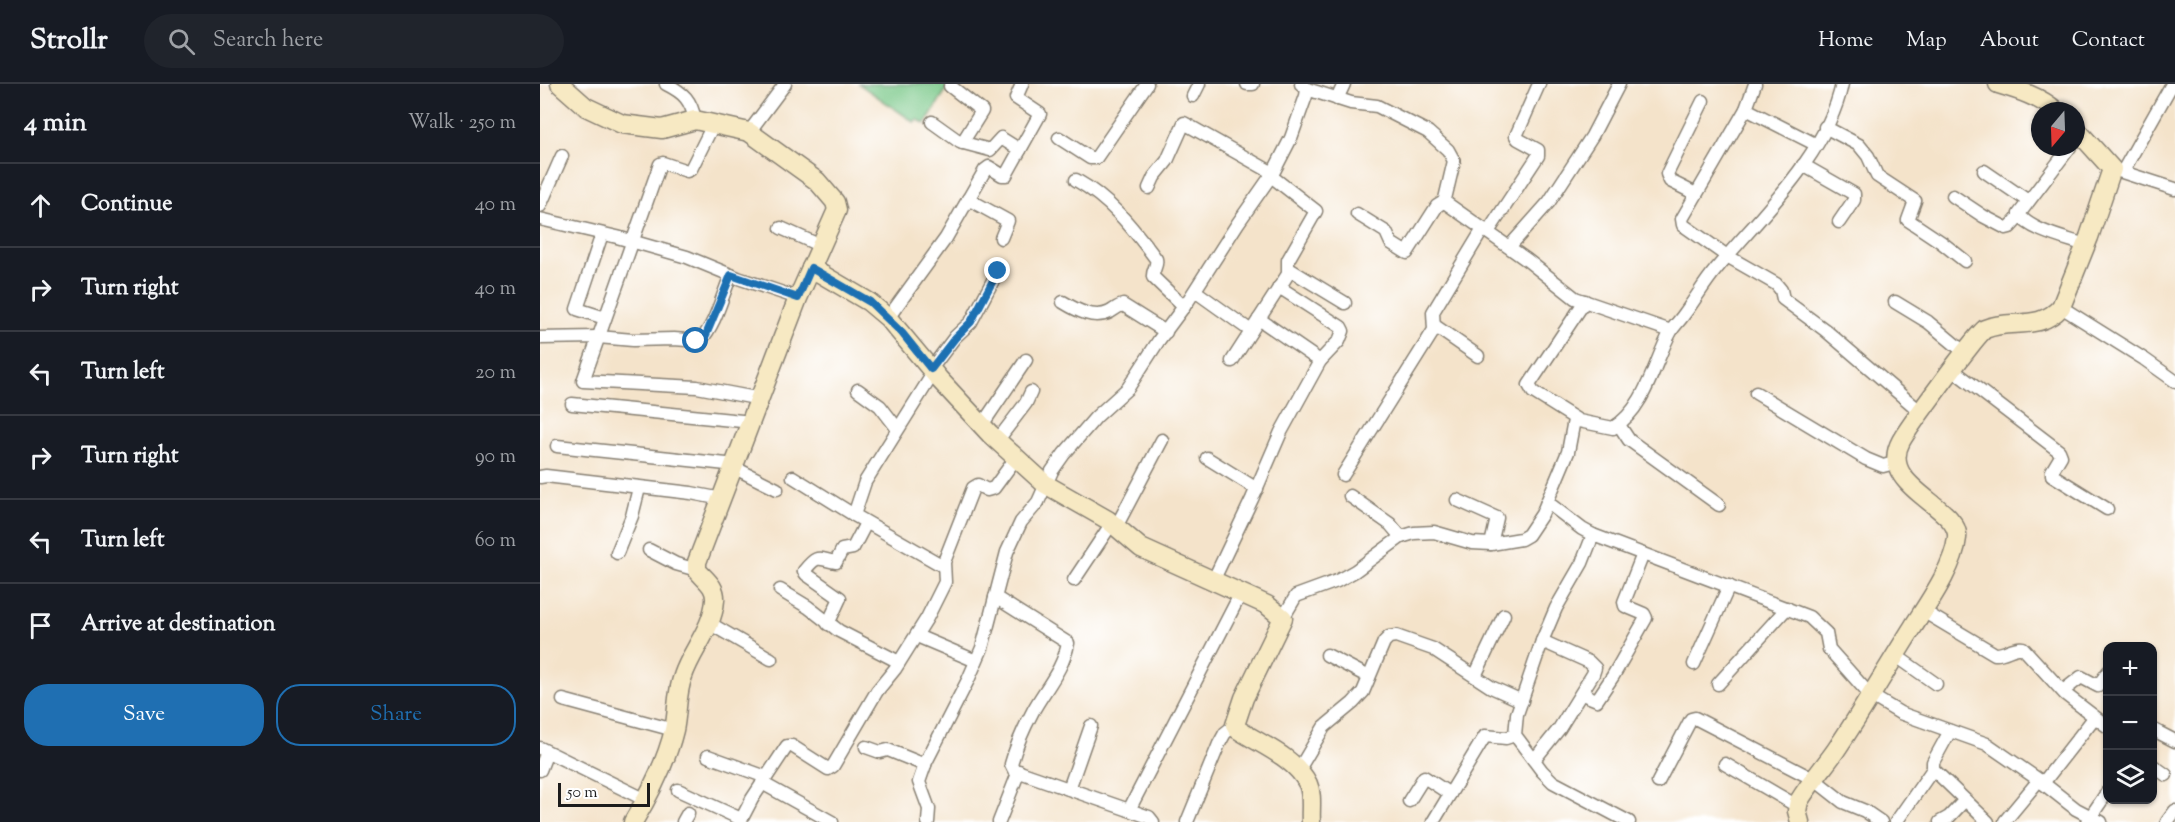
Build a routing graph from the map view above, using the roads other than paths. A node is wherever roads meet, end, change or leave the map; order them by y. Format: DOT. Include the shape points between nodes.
graph roads {
  1 [pos="561,84"];
  2 [pos="666,84"];
  3 [pos="784,84"];
  4 [pos="1022,84"];
  5 [pos="1147,84"];
  6 [pos="1199,84"];
  7 [pos="1247,84"];
  8 [pos="1253,84"];
  9 [pos="1344,84"];
  10 [pos="1539,84"];
  11 [pos="1619,84"];
  12 [pos="1755,84"];
  13 [pos="1842,84"];
  14 [pos="1998,84"];
  15 [pos="2172,84"];
  16 [pos="950,86"];
  17 [pos="1304,86"];
  18 [pos="2025,88"];
  19 [pos="1193,96"];
  20 [pos="1337,99"];
  21 [pos="1702,101"];
  22 [pos="2045,102"];
  23 [pos="1746,109"];
  24 [pos="932,122"];
  25 [pos="704,123"];
  26 [pos="1825,127"];
  27 [pos="749,132"];
  28 [pos="1059,138"];
  29 [pos="962,143"];
  30 [pos="1815,144"];
  31 [pos="2085,144"];
  32 [pos="1020,150"];
  33 [pos="562,156"];
  34 [pos="2062,156"];
  35 [pos="1803,165"];
  36 [pos="2117,170"];
  37 [pos="1984,171"];
  38 [pos="1272,175"];
  39 [pos="1076,180"];
  40 [pos="1149,188"];
  41 [pos="2175,189"];
  42 [pos="1696,194"];
  43 [pos="1953,196"];
  44 [pos="968,198"];
  45 [pos="1445,201"];
  46 [pos="2028,201"];
  47 [pos="540,206"];
  48 [pos="1357,214"];
  49 [pos="2020,216"];
  50 [pos="540,219"];
  51 [pos="1839,222"];
  52 [pos="781,228"];
  53 [pos="1485,231"];
  54 [pos="602,234"];
  55 [pos="1002,238"];
  56 [pos="634,242"];
  57 [pos="2085,245"];
  58 [pos="821,246"];
  59 [pos="1509,247"];
  60 [pos="1727,255"];
  61 [pos="1965,261"];
  62 [pos="811,268"];
  63 [pos="1289,269"];
  64 [pos="998,271"];
  65 [pos="731,275"];
  66 [pos="1279,287"];
  67 [pos="1195,291"];
  68 [pos="798,298"];
  69 [pos="1585,301"];
  70 [pos="1063,302"];
  71 [pos="1895,302"];
  72 [pos="1345,303"];
  73 [pos="1184,307"];
  74 [pos="2061,307"];
  75 [pos="605,318"];
  76 [pos="888,318"];
  77 [pos="1259,319"];
  78 [pos="1435,326"];
  79 [pos="1251,331"];
  80 [pos="1671,331"];
  81 [pos="1166,332"];
  82 [pos="598,337"];
  83 [pos="540,338"];
  84 [pos="1964,352"];
  85 [pos="1478,356"];
  86 [pos="1026,360"];
  87 [pos="1232,361"];
  88 [pos="1320,361"];
  89 [pos="1953,369"];
  90 [pos="932,371"];
  91 [pos="2175,381"];
  92 [pos="858,390"];
  93 [pos="1031,392"];
  94 [pos="1756,393"];
  95 [pos="761,399"];
  96 [pos="572,404"];
  97 [pos="1922,413"];
  98 [pos="1576,419"];
  99 [pos="752,422"];
  100 [pos="982,425"];
  101 [pos="1619,425"];
  102 [pos="897,428"];
  103 [pos="1162,440"];
  104 [pos="997,441"];
  105 [pos="557,446"];
  106 [pos="1016,458"];
  107 [pos="1207,458"];
  108 [pos="1898,462"];
  109 [pos="735,466"];
  110 [pos="1343,475"];
  111 [pos="540,477"];
  112 [pos="793,477"];
  113 [pos="1045,484"];
  114 [pos="639,488"];
  115 [pos="777,489"];
  116 [pos="1257,489"];
  117 [pos="1350,496"];
  118 [pos="722,499"];
  119 [pos="1457,500"];
  120 [pos="1547,502"];
  121 [pos="1719,505"];
  122 [pos="2107,509"];
  123 [pos="854,515"];
  124 [pos="866,523"];
  125 [pos="1114,525"];
  126 [pos="1593,535"];
  127 [pos="1401,537"];
  128 [pos="1491,544"];
  129 [pos="649,550"];
  130 [pos="617,553"];
  131 [pos="1643,554"];
  132 [pos="943,566"];
  133 [pos="697,570"];
  134 [pos="1074,580"];
  135 [pos="1213,581"];
  136 [pos="1730,586"];
  137 [pos="780,590"];
  138 [pos="1241,593"];
  139 [pos="995,597"];
  140 [pos="1787,608"];
  141 [pos="1923,611"];
  142 [pos="1504,615"];
  143 [pos="1283,618"];
  144 [pos="709,623"];
  145 [pos="828,624"];
  146 [pos="917,636"];
  147 [pos="1542,641"];
  148 [pos="1327,655"];
  149 [pos="1895,655"];
  150 [pos="771,659"];
  151 [pos="899,662"];
  152 [pos="976,662"];
  153 [pos="1694,664"];
  154 [pos="1475,676"];
  155 [pos="1369,677"];
  156 [pos="2103,679"];
  157 [pos="1718,684"];
  158 [pos="1936,684"];
  159 [pos="2063,691"];
  160 [pos="1582,694"];
  161 [pos="1870,695"];
  162 [pos="563,700"];
  163 [pos="1522,701"];
  164 [pos="2094,718"];
  165 [pos="2103,724"];
  166 [pos="1235,725"];
  167 [pos="1091,726"];
  168 [pos="674,729"];
  169 [pos="1950,731"];
  170 [pos="2157,732"];
  171 [pos="1515,735"];
  172 [pos="2175,741"];
  173 [pos="866,747"];
  174 [pos="544,750"];
  175 [pos="708,756"];
  176 [pos="1534,760"];
  177 [pos="1725,764"];
  178 [pos="925,765"];
  179 [pos="1933,769"];
  180 [pos="2157,769"];
  181 [pos="540,770"];
  182 [pos="1019,771"];
  183 [pos="1298,771"];
  184 [pos="2166,775"];
  185 [pos="764,780"];
  186 [pos="1815,780"];
  187 [pos="2041,781"];
  188 [pos="1658,782"];
  189 [pos="1069,789"];
  190 [pos="678,790"];
  191 [pos="1449,795"];
  192 [pos="646,800"];
  193 [pos="1965,800"];
  194 [pos="1409,801"];
  195 [pos="2103,801"];
  196 [pos="1129,810"];
  197 [pos="2175,811"];
  198 [pos="1798,814"];
  199 [pos="2093,820"];
  200 [pos="741,821"];
  201 [pos="1625,821"];
  202 [pos="1951,821"];
  203 [pos="633,822"];
  204 [pos="831,822"];
  205 [pos="928,822"];
  206 [pos="999,822"];
  207 [pos="1153,822"];
  208 [pos="1188,822"];
  209 [pos="1311,822"];
  210 [pos="1433,822"];
  211 [pos="1881,822"];
  212 [pos="1896,822"];
  213 [pos="1988,822"];
  214 [pos="2006,822"];
  215 [pos="2167,822"];
  1 -- 25 [label="street" via="586,107 622,124 662,129"];
  2 -- 25 [label="street" via="689,100"];
  3 -- 27 [label="street"];
  4 -- 32 [label="street" via="1016,98 1040,114"];
  5 -- 28 [label="street" via="1096,158"];
  6 -- 19 [label="street"];
  7 -- 8 [label="street"];
  9 -- 20 [label="street"];
  10 -- 53 [label="street" via="1516,136 1538,150 1538,156"];
  11 -- 59 [label="street" via="1592,136 1549,202"];
  12 -- 23 [label="street"];
  13 -- 26 [label="street"];
  14 -- 18 [label="street"];
  15 -- 36 [label="street"];
  16 -- 29 [label="street" via="982,111"];
  17 -- 20 [label="street"];
  17 -- 38 [label="street" via="1291,138"];
  18 -- 22 [label="street"];
  20 -- 45 [label="street" via="1377,106 1428,132 1448,150 1454,161"];
  21 -- 42 [label="street" via="1667,174 1670,181"];
  23 -- 30 [label="street"];
  23 -- 42 [label="street"];
  24 -- 29 [label="street"];
  25 -- 27 [label="street"];
  25 -- 56 [label="street" via="691,169 660,164"];
  26 -- 30 [label="street"];
  26 -- 61 [label="street" via="1864,150 1877,176 1916,203 1908,220"];
  27 -- 58 [label="street" via="811,176 835,202 837,210"];
  29 -- 32 [label="street" via="990,150 1001,138"];
  30 -- 35 [label="street"];
  31 -- 36 [label="street"];
  32 -- 44 [label="street" via="1006,175 989,167"];
  33 -- 47 [label="street"];
  34 -- 46 [label="street"];
  35 -- 51 [label="street" via="1854,194"];
  35 -- 60 [label="street"];
  36 -- 41 [label="street"];
  36 -- 57 [label="street"];
  37 -- 46 [label="street"];
  38 -- 40 [label="street" via="1184,123"];
  38 -- 63 [label="street" via="1316,211 1288,260"];
  38 -- 67 [label="street"];
  39 -- 73 [label="street" via="1126,219 1156,259 1153,277"];
  42 -- 60 [label="street" via="1682,219 1683,225"];
  43 -- 49 [label="street" via="2005,228"];
  44 -- 55 [label="street" via="1008,221"];
  44 -- 76 [label="street" via="936,252"];
  45 -- 48 [label="street" via="1437,206 1407,253 1390,243 1386,232"];
  45 -- 53 [label="street"];
  46 -- 49 [label="street"];
  49 -- 57 [label="street" via="2038,228"];
  50 -- 54 [label="street"];
  52 -- 58 [label="street"];
  53 -- 59 [label="street"];
  53 -- 78 [label="street" via="1433,312"];
  54 -- 56 [label="street"];
  54 -- 75 [label="street" via="577,309"];
  56 -- 65 [label="street"];
  56 -- 75 [label="street"];
  57 -- 74 [label="street"];
  58 -- 62 [label="street"];
  59 -- 69 [label="street" via="1575,298"];
  60 -- 80 [label="street"];
  60 -- 97 [label="street" via="1776,284 1783,299"];
  62 -- 68 [label="street"];
  62 -- 76 [label="street" via="870,302"];
  63 -- 66 [label="street"];
  63 -- 72 [label="street"];
  64 -- 90 [label="street" via="971,322"];
  65 -- 68 [label="street"];
  65 -- 82 [label="street" via="700,341"];
  66 -- 77 [label="street"];
  66 -- 88 [label="street" via="1343,329 1339,341"];
  67 -- 73 [label="street"];
  67 -- 79 [label="street"];
  68 -- 95 [label="street"];
  69 -- 80 [label="street"];
  69 -- 98 [label="street" via="1530,385 1533,392"];
  70 -- 81 [label="street" via="1090,314 1106,314 1123,305"];
  71 -- 84 [label="street" via="1928,322"];
  73 -- 81 [label="street"];
  74 -- 84 [label="street" via="2036,322 1982,330"];
  74 -- 91 [label="street"];
  75 -- 82 [label="street"];
  76 -- 90 [label="street"];
  77 -- 79 [label="street"];
  77 -- 88 [label="street"];
  78 -- 85 [label="street"];
  78 -- 110 [label="street"];
  79 -- 87 [label="street"];
  80 -- 101 [label="street" via="1651,381"];
  81 -- 113 [label="street" via="1128,388 1091,422"];
  82 -- 83 [label="street"];
  82 -- 95 [label="street" via="583,381 697,387"];
  84 -- 89 [label="street"];
  86 -- 100 [label="street"];
  88 -- 116 [label="street" via="1281,432"];
  89 -- 97 [label="street"];
  89 -- 122 [label="street" via="2059,451 2061,456 2052,475"];
  90 -- 100 [label="street"];
  90 -- 102 [label="street"];
  92 -- 102 [label="street" via="880,406"];
  93 -- 104 [label="street"];
  94 -- 108 [label="street" via="1866,459 1883,466"];
  95 -- 99 [label="street"];
  96 -- 99 [label="street"];
  97 -- 108 [label="street" via="1900,443"];
  98 -- 101 [label="street" via="1613,428"];
  98 -- 120 [label="street" via="1568,452"];
  99 -- 109 [label="street"];
  100 -- 104 [label="street"];
  101 -- 121 [label="street" via="1629,440"];
  102 -- 123 [label="street" via="865,482"];
  103 -- 125 [label="street"];
  104 -- 106 [label="street"];
  105 -- 109 [label="street"];
  106 -- 113 [label="street"];
  106 -- 132 [label="street" via="994,488 973,488"];
  107 -- 116 [label="street"];
  108 -- 141 [label="street" via="1905,479 1958,531 1950,561"];
  109 -- 115 [label="street"];
  109 -- 118 [label="street"];
  111 -- 114 [label="street"];
  112 -- 123 [label="street"];
  113 -- 125 [label="street"];
  113 -- 139 [label="street" via="1007,552"];
  114 -- 118 [label="street"];
  114 -- 130 [label="street"];
  116 -- 135 [label="street"];
  117 -- 127 [label="street"];
  118 -- 133 [label="street"];
  119 -- 128 [label="street" via="1497,518"];
  120 -- 126 [label="street"];
  120 -- 128 [label="street" via="1528,535"];
  123 -- 124 [label="street"];
  124 -- 132 [label="street"];
  124 -- 145 [label="street" via="853,548 842,550 836,562 816,559 804,571 840,598"];
  125 -- 134 [label="street"];
  125 -- 135 [label="street" via="1141,548"];
  126 -- 131 [label="street"];
  126 -- 147 [label="street"];
  127 -- 128 [label="street" via="1434,532"];
  127 -- 143 [label="street" via="1355,571 1296,596"];
  129 -- 133 [label="street"];
  131 -- 136 [label="street"];
  131 -- 160 [label="street" via="1624,602 1646,618 1597,700"];
  132 -- 146 [label="street" via="945,582"];
  133 -- 144 [label="street" via="714,591"];
  135 -- 138 [label="street"];
  136 -- 140 [label="street"];
  136 -- 153 [label="street"];
  137 -- 145 [label="street" via="808,606"];
  138 -- 143 [label="street"];
  138 -- 196 [label="street"];
  139 -- 152 [label="street"];
  139 -- 182 [label="street" via="1068,643 1063,662 1032,713 1014,754 1011,764"];
  140 -- 157 [label="street"];
  140 -- 161 [label="street" via="1812,618 1826,633 1829,649"];
  141 -- 149 [label="street"];
  141 -- 159 [label="street" via="1996,654 2023,648"];
  142 -- 154 [label="street"];
  143 -- 166 [label="street"];
  144 -- 150 [label="street"];
  144 -- 168 [label="street" via="683,675"];
  145 -- 151 [label="street"];
  146 -- 151 [label="street"];
  146 -- 152 [label="street"];
  147 -- 160 [label="street" via="1594,665"];
  147 -- 163 [label="street"];
  148 -- 155 [label="street"];
  149 -- 158 [label="street"];
  149 -- 161 [label="street"];
  151 -- 185 [label="street" via="877,691 833,766 828,769 787,746"];
  152 -- 178 [label="street"];
  154 -- 155 [label="street" via="1433,649 1393,636 1384,642"];
  154 -- 163 [label="street"];
  155 -- 183 [label="street" via="1358,699 1324,727"];
  156 -- 159 [label="street" via="2098,686 2081,677"];
  159 -- 164 [label="street"];
  160 -- 176 [label="street"];
  161 -- 169 [label="street" via="1900,713"];
  161 -- 186 [label="street"];
  162 -- 168 [label="street"];
  163 -- 171 [label="street"];
  164 -- 165 [label="street"];
  164 -- 187 [label="street"];
  166 -- 183 [label="street"];
  166 -- 208 [label="street" via="1219,744"];
  167 -- 189 [label="street"];
  168 -- 192 [label="street"];
  169 -- 179 [label="street"];
  169 -- 187 [label="street" via="1987,744"];
  170 -- 172 [label="street"];
  171 -- 176 [label="street"];
  171 -- 191 [label="street" via="1485,736"];
  173 -- 178 [label="street" via="880,752 888,750"];
  174 -- 181 [label="street"];
  174 -- 192 [label="street"];
  175 -- 185 [label="street"];
  176 -- 201 [label="street" via="1552,782"];
  177 -- 198 [label="street"];
  178 -- 205 [label="street" via="919,782 929,809"];
  179 -- 193 [label="street"];
  179 -- 212 [label="street"];
  180 -- 184 [label="street"];
  182 -- 189 [label="street"];
  182 -- 206 [label="street"];
  183 -- 209 [label="street" via="1308,783"];
  185 -- 200 [label="street"];
  185 -- 204 [label="street"];
  186 -- 188 [label="street" via="1693,718"];
  186 -- 198 [label="street"];
  186 -- 211 [label="street" via="1843,802"];
  187 -- 199 [label="street"];
  187 -- 214 [label="street"];
  189 -- 196 [label="street"];
  190 -- 200 [label="street"];
  191 -- 194 [label="street" via="1424,777"];
  191 -- 210 [label="street"];
  192 -- 203 [label="street"];
  193 -- 202 [label="street"];
  193 -- 213 [label="street"];
  195 -- 199 [label="street"];
  196 -- 207 [label="street"];
  197 -- 215 [label="street"];
}
